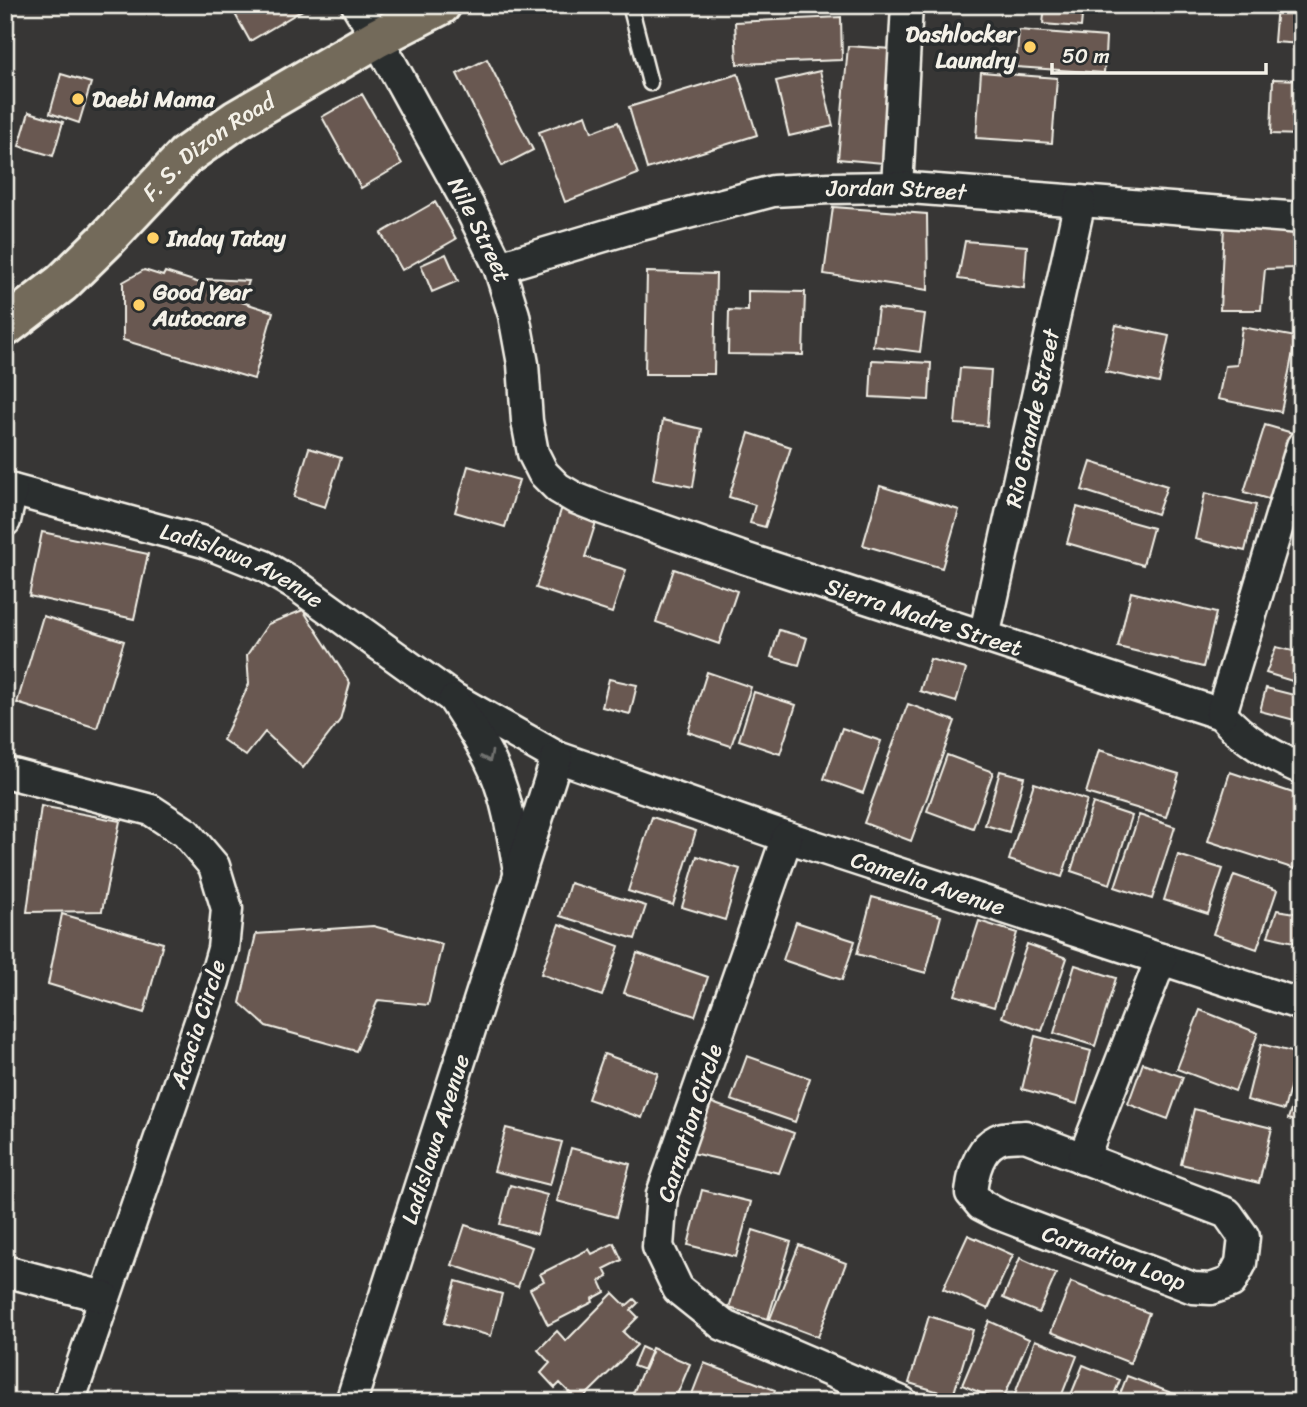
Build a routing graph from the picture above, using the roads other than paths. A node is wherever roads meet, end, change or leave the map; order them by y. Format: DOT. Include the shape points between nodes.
graph roads {
  1 [pos="357,5"];
  2 [pos="441,5"];
  3 [pos="630,5"];
  4 [pos="907,5"];
  5 [pos="377,38"];
  6 [pos="650,83"];
  7 [pos="897,187"];
  8 [pos="1080,201"];
  9 [pos="1302,218"];
  10 [pos="499,267"];
  11 [pos="5,327"];
  12 [pos="1302,446"];
  13 [pos="543,473"];
  14 [pos="9,489"];
  15 [pos="5,521"];
  16 [pos="984,637"];
  17 [pos="453,698"];
  18 [pos="1221,714"];
  19 [pos="557,757"];
  20 [pos="1302,769"];
  21 [pos="5,772"];
  22 [pos="787,837"];
  23 [pos="520,874"];
  24 [pos="1161,959"];
  25 [pos="1302,1005"];
  26 [pos="1083,1159"];
  27 [pos="5,1271"];
  28 [pos="104,1297"];
  29 [pos="69,1402"];
  30 [pos="351,1402"];
  31 [pos="902,1402"];
  1 -- 5 [label="street, Nile Street"];
  2 -- 5 [label="main road, F. S. Dizon Road"];
  3 -- 6 [label="lane"];
  4 -- 7 [label="street"];
  5 -- 10 [label="street, Nile Street"];
  5 -- 11 [label="main road, F. S. Dizon Road" via="236,120 185,156 62,283"];
  7 -- 8 [label="street, Jordan Street"];
  7 -- 10 [label="street, Jordan Street" via="773,191"];
  8 -- 9 [label="street, Jordan Street"];
  8 -- 16 [label="street, Rio Grande Street"];
  10 -- 13 [label="street, Nile Street" via="523,364 533,453"];
  12 -- 18 [label="street"];
  13 -- 16 [label="street, Sierra Madre Street" via="558,488 603,509"];
  14 -- 15 [label="street"];
  14 -- 17 [label="street, Ladislawa Avenue" via="204,542 264,566"];
  16 -- 18 [label="street, Sierra Madre Street"];
  17 -- 19 [label="street, Ladislawa Avenue"];
  17 -- 23 [label="street, Ladislawa Avenue, one-way" via="496,773"];
  18 -- 20 [label="street, Sierra Madre Street" via="1253,744"];
  19 -- 22 [label="street, Camelia Avenue"];
  19 -- 23 [label="street, Ladislawa Avenue"];
  21 -- 28 [label="street, Acacia Circle" via="151,810 186,833 214,866 227,909 214,981"];
  22 -- 24 [label="street, Camelia Avenue"];
  22 -- 31 [label="street, Carnation Circle" via="662,1194 658,1247 678,1289 723,1325"];
  23 -- 30 [label="street, Ladislawa Avenue"];
  24 -- 25 [label="street, Camelia Avenue"];
  24 -- 26 [label="street"];
  26 -- 26 [label="street, Carnation Loop" via="1025,1136 998,1139 984,1150 971,1193 998,1214 1193,1287 1211,1289 1231,1282 1241,1263 1244,1237 1227,1213"];
  27 -- 28 [label="street"];
  28 -- 29 [label="street, Acacia Circle"];
}
